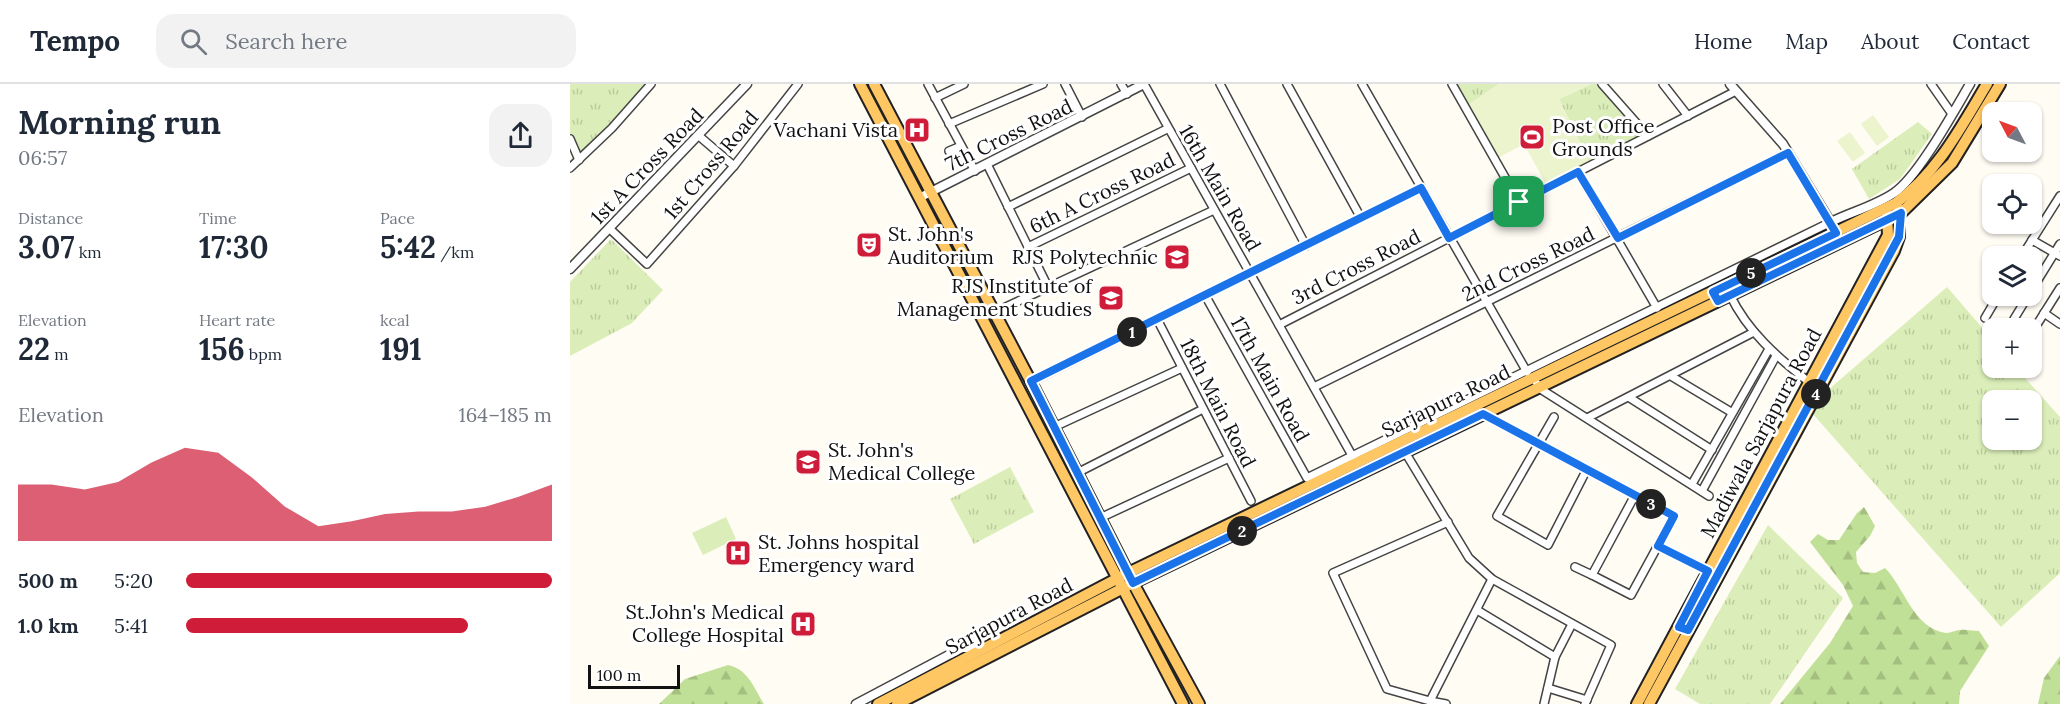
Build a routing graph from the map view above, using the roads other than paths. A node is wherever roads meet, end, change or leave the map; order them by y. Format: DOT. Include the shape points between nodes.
graph roads {
  1 [pos="651,84"];
  2 [pos="747,84"];
  3 [pos="860,84"];
  4 [pos="874,84"];
  5 [pos="928,84"];
  6 [pos="964,84"];
  7 [pos="1043,84"];
  8 [pos="1065,84"];
  9 [pos="1121,84"];
  10 [pos="1144,84"];
  11 [pos="1220,84"];
  12 [pos="1287,84"];
  13 [pos="1362,84"];
  14 [pos="1452,84"];
  15 [pos="1602,84"];
  16 [pos="1663,84"];
  17 [pos="1931,84"];
  18 [pos="1970,84"];
  19 [pos="1987,84"];
  20 [pos="2000,84"];
  21 [pos="798,85"];
  22 [pos="1733,88"];
  23 [pos="1127,94"];
  24 [pos="935,98"];
  25 [pos="1952,114"];
  26 [pos="1688,116"];
  27 [pos="1082,117"];
  28 [pos="949,124"];
  29 [pos="1167,129"];
  30 [pos="699,136"];
  31 [pos="1648,136"];
  32 [pos="570,139"];
  33 [pos="961,146"];
  34 [pos="949,151"];
  35 [pos="1788,153"];
  36 [pos="579,160"];
  37 [pos="988,165"];
  38 [pos="734,166"];
  39 [pos="570,168"];
  40 [pos="1191,168"];
  41 [pos="975,171"];
  42 [pos="1578,172"];
  43 [pos="1421,188"];
  44 [pos="931,192"];
  45 [pos="2060,196"];
  46 [pos="919,198"];
  47 [pos="1519,202"];
  48 [pos="1008,207"];
  49 [pos="1899,208"];
  50 [pos="1214,210"];
  51 [pos="1887,214"];
  52 [pos="1361,218"];
  53 [pos="1833,227"];
  54 [pos="610,229"];
  55 [pos="1449,238"];
  56 [pos="1618,238"];
  57 [pos="2032,240"];
  58 [pos="2060,244"];
  59 [pos="1306,246"];
  60 [pos="2028,246"];
  61 [pos="1028,247"];
  62 [pos="2057,254"];
  63 [pos="570,268"];
  64 [pos="1250,273"];
  65 [pos="2042,275"];
  66 [pos="1048,287"];
  67 [pos="2060,288"];
  68 [pos="1205,295"];
  69 [pos="1730,295"];
  70 [pos="1715,297"];
  71 [pos="1487,302"];
  72 [pos="1992,306"];
  73 [pos="1657,308"];
  74 [pos="995,312"];
  75 [pos="2044,313"];
  76 [pos="1985,318"];
  77 [pos="2041,318"];
  78 [pos="1157,320"];
  79 [pos="2060,324"];
  80 [pos="1279,325"];
  81 [pos="1754,332"];
  82 [pos="1769,349"];
  83 [pos="1776,356"];
  84 [pos="1182,368"];
  85 [pos="1671,376"];
  86 [pos="1534,379"];
  87 [pos="1031,381"];
  88 [pos="1809,382"];
  89 [pos="1314,387"];
  90 [pos="1630,398"];
  91 [pos="1203,409"];
  92 [pos="1731,412"];
  93 [pos="1483,414"];
  94 [pos="1554,417"];
  95 [pos="1588,417"];
  96 [pos="1054,427"];
  97 [pos="1538,444"];
  98 [pos="1712,450"];
  99 [pos="1406,452"];
  100 [pos="1229,458"];
  101 [pos="1355,459"];
  102 [pos="1587,469"];
  103 [pos="1077,473"];
  104 [pos="1307,478"];
  105 [pos="1692,484"];
  106 [pos="1702,491"];
  107 [pos="1635,495"];
  108 [pos="1709,496"];
  109 [pos="1256,512"];
  110 [pos="1100,518"];
  111 [pos="1448,522"];
  112 [pos="1658,546"];
  113 [pos="1575,567"];
  114 [pos="1708,571"];
  115 [pos="1592,575"];
  116 [pos="1130,578"];
  117 [pos="1492,579"];
  118 [pos="1120,584"];
  119 [pos="1477,610"];
  120 [pos="1572,624"];
  121 [pos="1684,628"];
  122 [pos="987,647"];
  123 [pos="1555,657"];
  124 [pos="1548,688"];
  125 [pos="1430,701"];
  126 [pos="1586,702"];
  127 [pos="856,704"];
  128 [pos="878,704"];
  129 [pos="897,704"];
  130 [pos="1183,704"];
  131 [pos="1199,704"];
  132 [pos="1446,704"];
  133 [pos="1544,704"];
  134 [pos="1637,704"];
  135 [pos="1649,704"];
  1 -- 36 [label="street"];
  2 -- 30 [label="street, 1st A Cross Road"];
  3 -- 46 [label="main road"];
  4 -- 44 [label="main road"];
  5 -- 24 [label="street"];
  6 -- 24 [label="street"];
  7 -- 28 [label="street"];
  8 -- 27 [label="street"];
  9 -- 23 [label="street"];
  10 -- 23 [label="street, 7th Cross Road"];
  10 -- 29 [label="street, 16th Main Road"];
  11 -- 59 [label="street"];
  12 -- 52 [label="street"];
  13 -- 43 [label="street"];
  14 -- 47 [label="street"];
  15 -- 31 [label="street"];
  16 -- 26 [label="street"];
  17 -- 25 [label="street"];
  18 -- 25 [label="street, Sarjapura Road"];
  19 -- 49 [label="main road, Sarjapura Road" via="1943,156"];
  20 -- 49 [label="main road, Sarjapura Road" via="1952,163"];
  21 -- 38 [label="street, 1st Cross Road"];
  22 -- 26 [label="street, 3rd Cross Road"];
  22 -- 35 [label="street"];
  23 -- 27 [label="street, 7th Cross Road"];
  24 -- 28 [label="street"];
  25 -- 53 [label="street, Sarjapura Road" via="1902,187"];
  26 -- 31 [label="street, 3rd Cross Road"];
  27 -- 37 [label="street, 7th Cross Road"];
  28 -- 33 [label="street"];
  29 -- 40 [label="street, 16th Main Road"];
  29 -- 48 [label="street"];
  30 -- 38 [label="street"];
  30 -- 54 [label="street, 1st A Cross Road"];
  31 -- 42 [label="street, 3rd Cross Road"];
  32 -- 36 [label="street"];
  33 -- 34 [label="street"];
  33 -- 41 [label="street"];
  35 -- 53 [label="street"];
  35 -- 56 [label="street, 2nd Cross Road"];
  36 -- 39 [label="street"];
  37 -- 41 [label="street, 7th Cross Road"];
  37 -- 48 [label="street, 6th A Cross Road"];
  38 -- 54 [label="street, 1st Cross Road" via="647,264"];
  40 -- 50 [label="street, 16th Main Road"];
  40 -- 61 [label="street, 6th A Cross Road"];
  41 -- 44 [label="street, 7th Cross Road"];
  42 -- 47 [label="street, 3rd Cross Road"];
  42 -- 56 [label="street"];
  43 -- 52 [label="street"];
  43 -- 55 [label="street"];
  44 -- 46 [label="street, 7th Cross Road"];
  44 -- 74 [label="main road"];
  45 -- 57 [label="street"];
  46 -- 118 [label="main road"];
  47 -- 55 [label="street, 3rd Cross Road"];
  48 -- 61 [label="street, 6th A Cross Road"];
  49 -- 51 [label="main road, Sarjapura Road"];
  49 -- 121 [label="main road, Madiwala Sarjapura Road" via="1899,237 1894,251"];
  50 -- 64 [label="street, 16th Main Road"];
  50 -- 66 [label="street"];
  51 -- 53 [label="main road, Sarjapura Road"];
  51 -- 69 [label="main road, Sarjapura Road"];
  51 -- 88 [label="main road, Madiwala Sarjapura Road" via="1888,235"];
  52 -- 59 [label="street"];
  53 -- 70 [label="main road, Sarjapura Road"];
  53 -- 73 [label="street, Sarjapura Road"];
  54 -- 63 [label="street, 1st A Cross Road"];
  55 -- 71 [label="street"];
  55 -- 80 [label="street, 3rd Cross Road"];
  56 -- 71 [label="street, 2nd Cross Road"];
  56 -- 73 [label="street"];
  57 -- 60 [label="street"];
  57 -- 62 [label="street"];
  58 -- 62 [label="street"];
  59 -- 64 [label="street"];
  61 -- 66 [label="street, 6th A Cross Road"];
  62 -- 65 [label="street"];
  64 -- 68 [label="street"];
  64 -- 80 [label="street, 16th Main Road"];
  66 -- 74 [label="street"];
  67 -- 75 [label="street"];
  68 -- 78 [label="street"];
  68 -- 104 [label="street, 17th Main Road"];
  69 -- 70 [label="main road, Sarjapura Road"];
  69 -- 81 [label="street" via="1740,316"];
  70 -- 86 [label="main road, Sarjapura Road"];
  71 -- 86 [label="street"];
  71 -- 89 [label="street, 2nd Cross Road"];
  72 -- 76 [label="street"];
  73 -- 86 [label="street, Sarjapura Road"];
  74 -- 87 [label="main road"];
  75 -- 77 [label="street"];
  75 -- 79 [label="street"];
  78 -- 84 [label="street, 18th Main Road"];
  78 -- 87 [label="street"];
  80 -- 89 [label="street, 16th Main Road"];
  81 -- 82 [label="street"];
  81 -- 85 [label="street"];
  82 -- 83 [label="street"];
  82 -- 92 [label="street"];
  83 -- 88 [label="street"];
  83 -- 106 [label="street"];
  84 -- 91 [label="street, 18th Main Road"];
  84 -- 96 [label="street"];
  85 -- 90 [label="street"];
  85 -- 92 [label="street"];
  86 -- 93 [label="main road, Sarjapura Road"];
  86 -- 95 [label="street"];
  86 -- 101 [label="main road, Sarjapura Road"];
  87 -- 96 [label="main road"];
  88 -- 114 [label="main road, Madiwala Sarjapura Road"];
  89 -- 101 [label="street, 16th Main Road"];
  90 -- 95 [label="street"];
  90 -- 98 [label="street"];
  91 -- 100 [label="street, 18th Main Road"];
  91 -- 103 [label="street"];
  92 -- 98 [label="street"];
  93 -- 97 [label="street"];
  93 -- 99 [label="main road, Sarjapura Road"];
  94 -- 97 [label="street"];
  95 -- 105 [label="street"];
  96 -- 103 [label="main road"];
  97 -- 102 [label="street"];
  97 -- 102 [label="street" via="1497,516 1548,545"];
  98 -- 105 [label="street"];
  99 -- 111 [label="street"];
  99 -- 116 [label="main road, Sarjapura Road"];
  100 -- 109 [label="street, 18th Main Road"];
  100 -- 110 [label="street"];
  101 -- 104 [label="street, Sarjapura Road"];
  101 -- 109 [label="main road, Sarjapura Road"];
  102 -- 107 [label="street"];
  103 -- 110 [label="main road"];
  105 -- 106 [label="street"];
  106 -- 108 [label="street"];
  107 -- 112 [label="street" via="1674,516"];
  107 -- 115 [label="street"];
  109 -- 116 [label="main road, Sarjapura Road"];
  110 -- 116 [label="main road"];
  111 -- 117 [label="street" via="1469,558"];
  111 -- 125 [label="street" via="1333,573 1387,689"];
  112 -- 114 [label="street"];
  112 -- 115 [label="street" via="1631,595"];
  113 -- 115 [label="street"];
  114 -- 121 [label="main road, Madiwala Sarjapura Road"];
  116 -- 118 [label="main road, Sarjapura Road"];
  116 -- 131 [label="main road"];
  117 -- 119 [label="street"];
  117 -- 120 [label="street"];
  118 -- 122 [label="main road, Sarjapura Road"];
  118 -- 129 [label="main road, Sarjapura Road"];
  118 -- 130 [label="main road"];
  119 -- 123 [label="street"];
  119 -- 125 [label="street"];
  120 -- 123 [label="street"];
  120 -- 126 [label="street" via="1611,645"];
  121 -- 134 [label="main road, Madiwala Sarjapura Road"];
  121 -- 135 [label="main road, Madiwala Sarjapura Road"];
  122 -- 127 [label="street" via="962,648"];
  122 -- 128 [label="main road, Sarjapura Road"];
  123 -- 124 [label="street"];
  124 -- 126 [label="street"];
  124 -- 133 [label="street"];
  125 -- 132 [label="street"];
}
